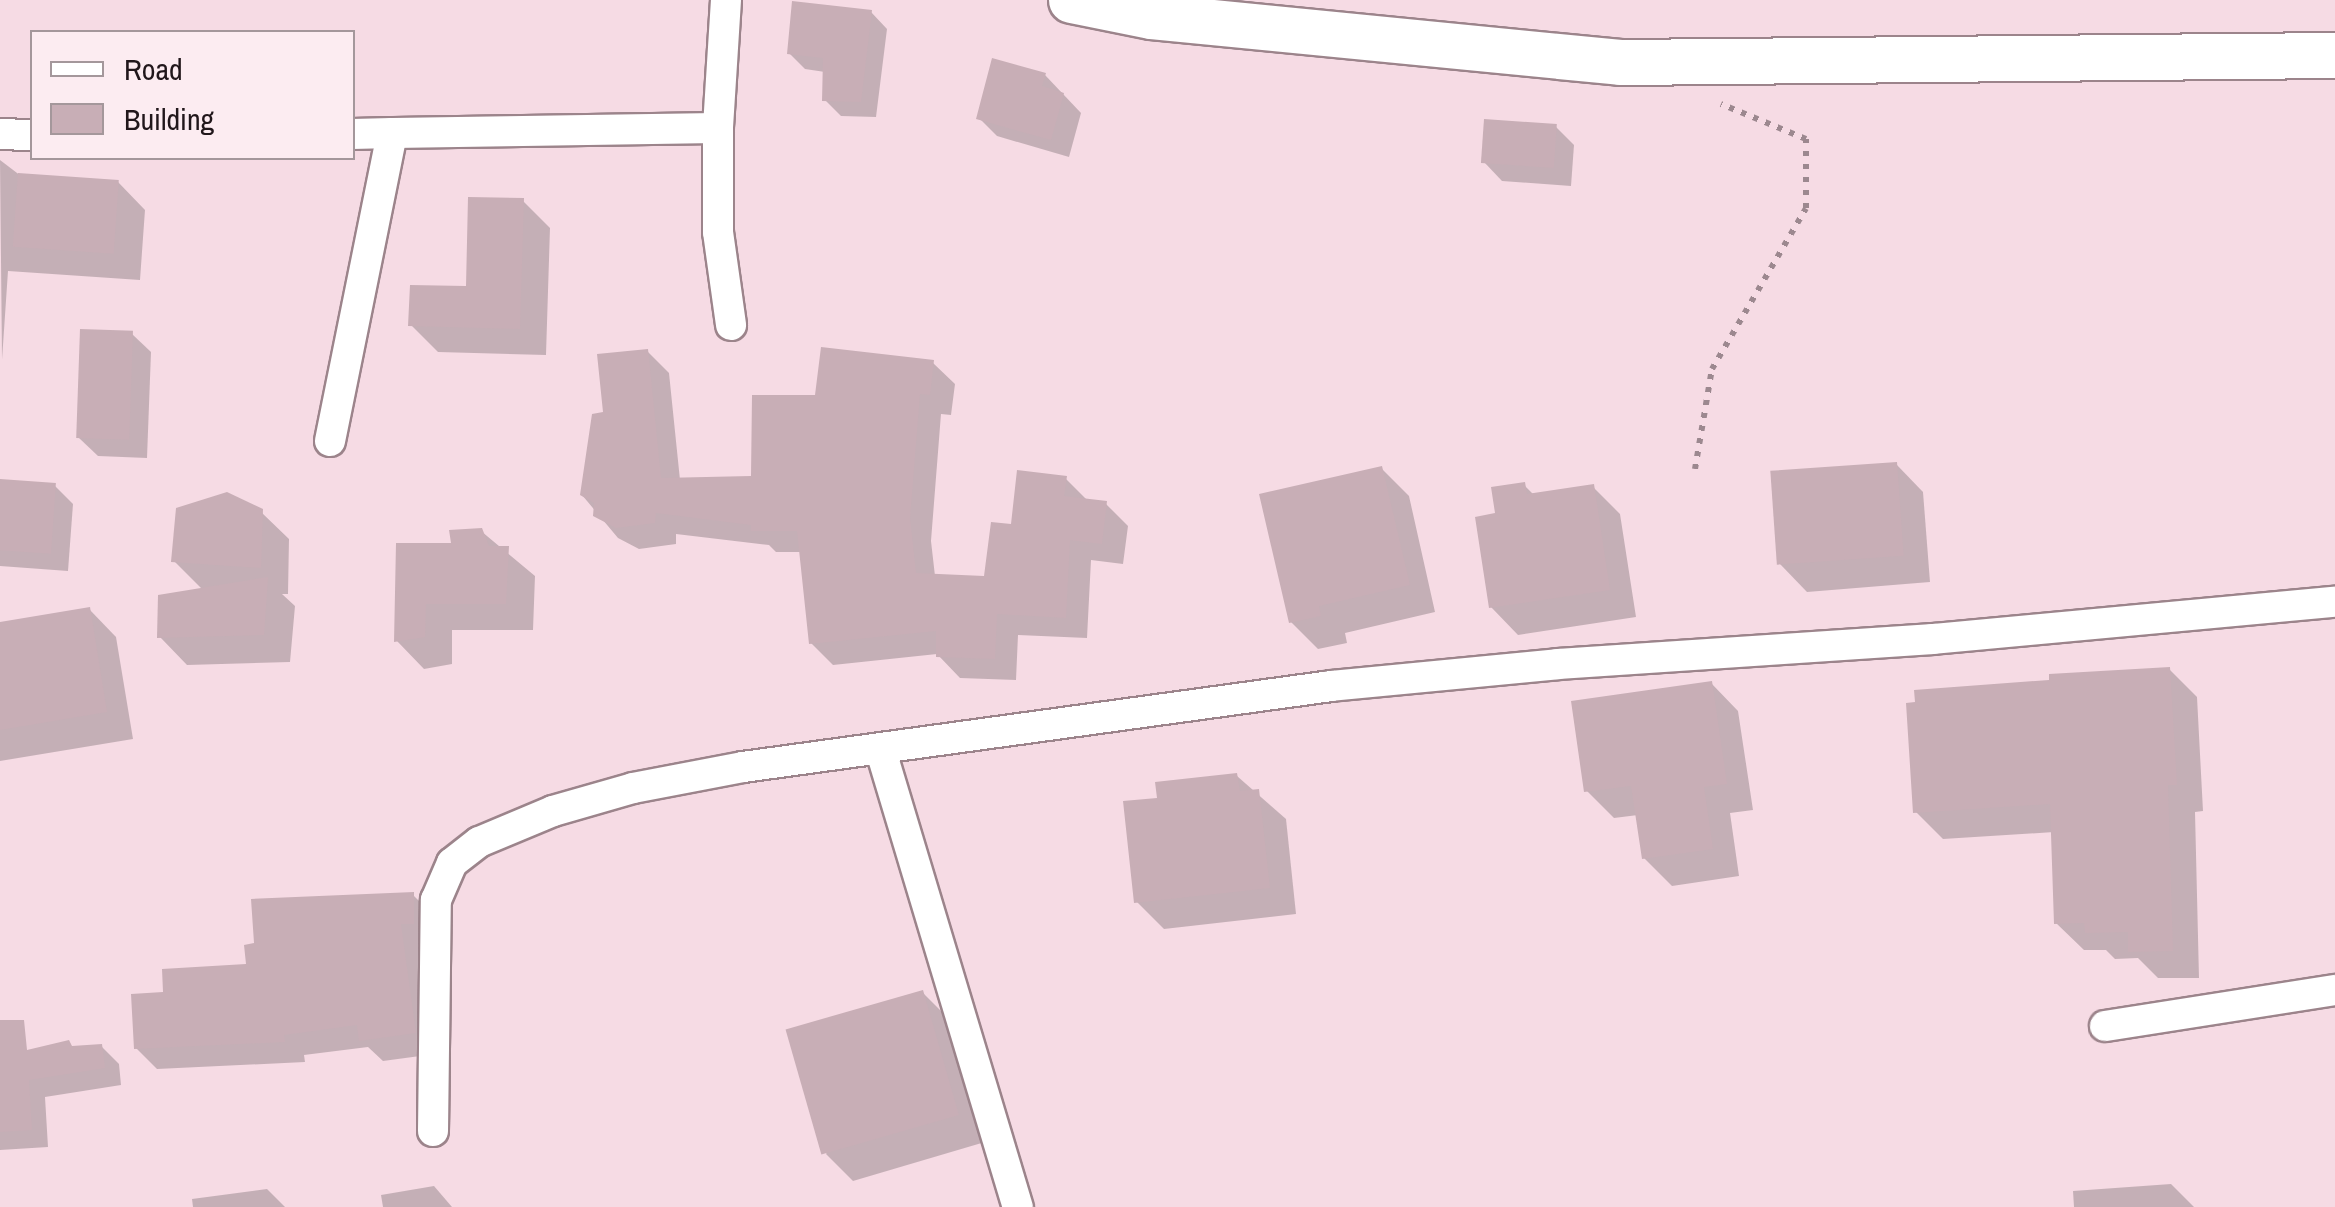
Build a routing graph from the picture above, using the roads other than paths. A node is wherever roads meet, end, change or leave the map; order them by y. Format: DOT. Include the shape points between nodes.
graph roads {
  1 [pos="726,0"];
  2 [pos="1071,0"];
  3 [pos="2335,55"];
  4 [pos="718,128"];
  5 [pos="392,132"];
  6 [pos="0,134"];
  7 [pos="355,134"];
  8 [pos="30,135"];
  9 [pos="731,325"];
  10 [pos="330,441"];
  11 [pos="2335,602"];
  12 [pos="881,751"];
  13 [pos="2335,990"];
  14 [pos="2105,1026"];
  15 [pos="433,1131"];
  16 [pos="1018,1207"];
  1 -- 4 [label="street"];
  2 -- 3 [label="street" via="1151,16 1620,62"];
  4 -- 5 [label="street"];
  4 -- 9 [label="street" via="718,232"];
  5 -- 7 [label="street"];
  5 -- 10 [label="street"];
  6 -- 8 [label="street"];
  11 -- 12 [label="street" via="1331,686"];
  12 -- 15 [label="street" via="633,788 553,811 479,842 452,863 436,900"];
  12 -- 16 [label="street"];
  13 -- 14 [label="street"];
}
